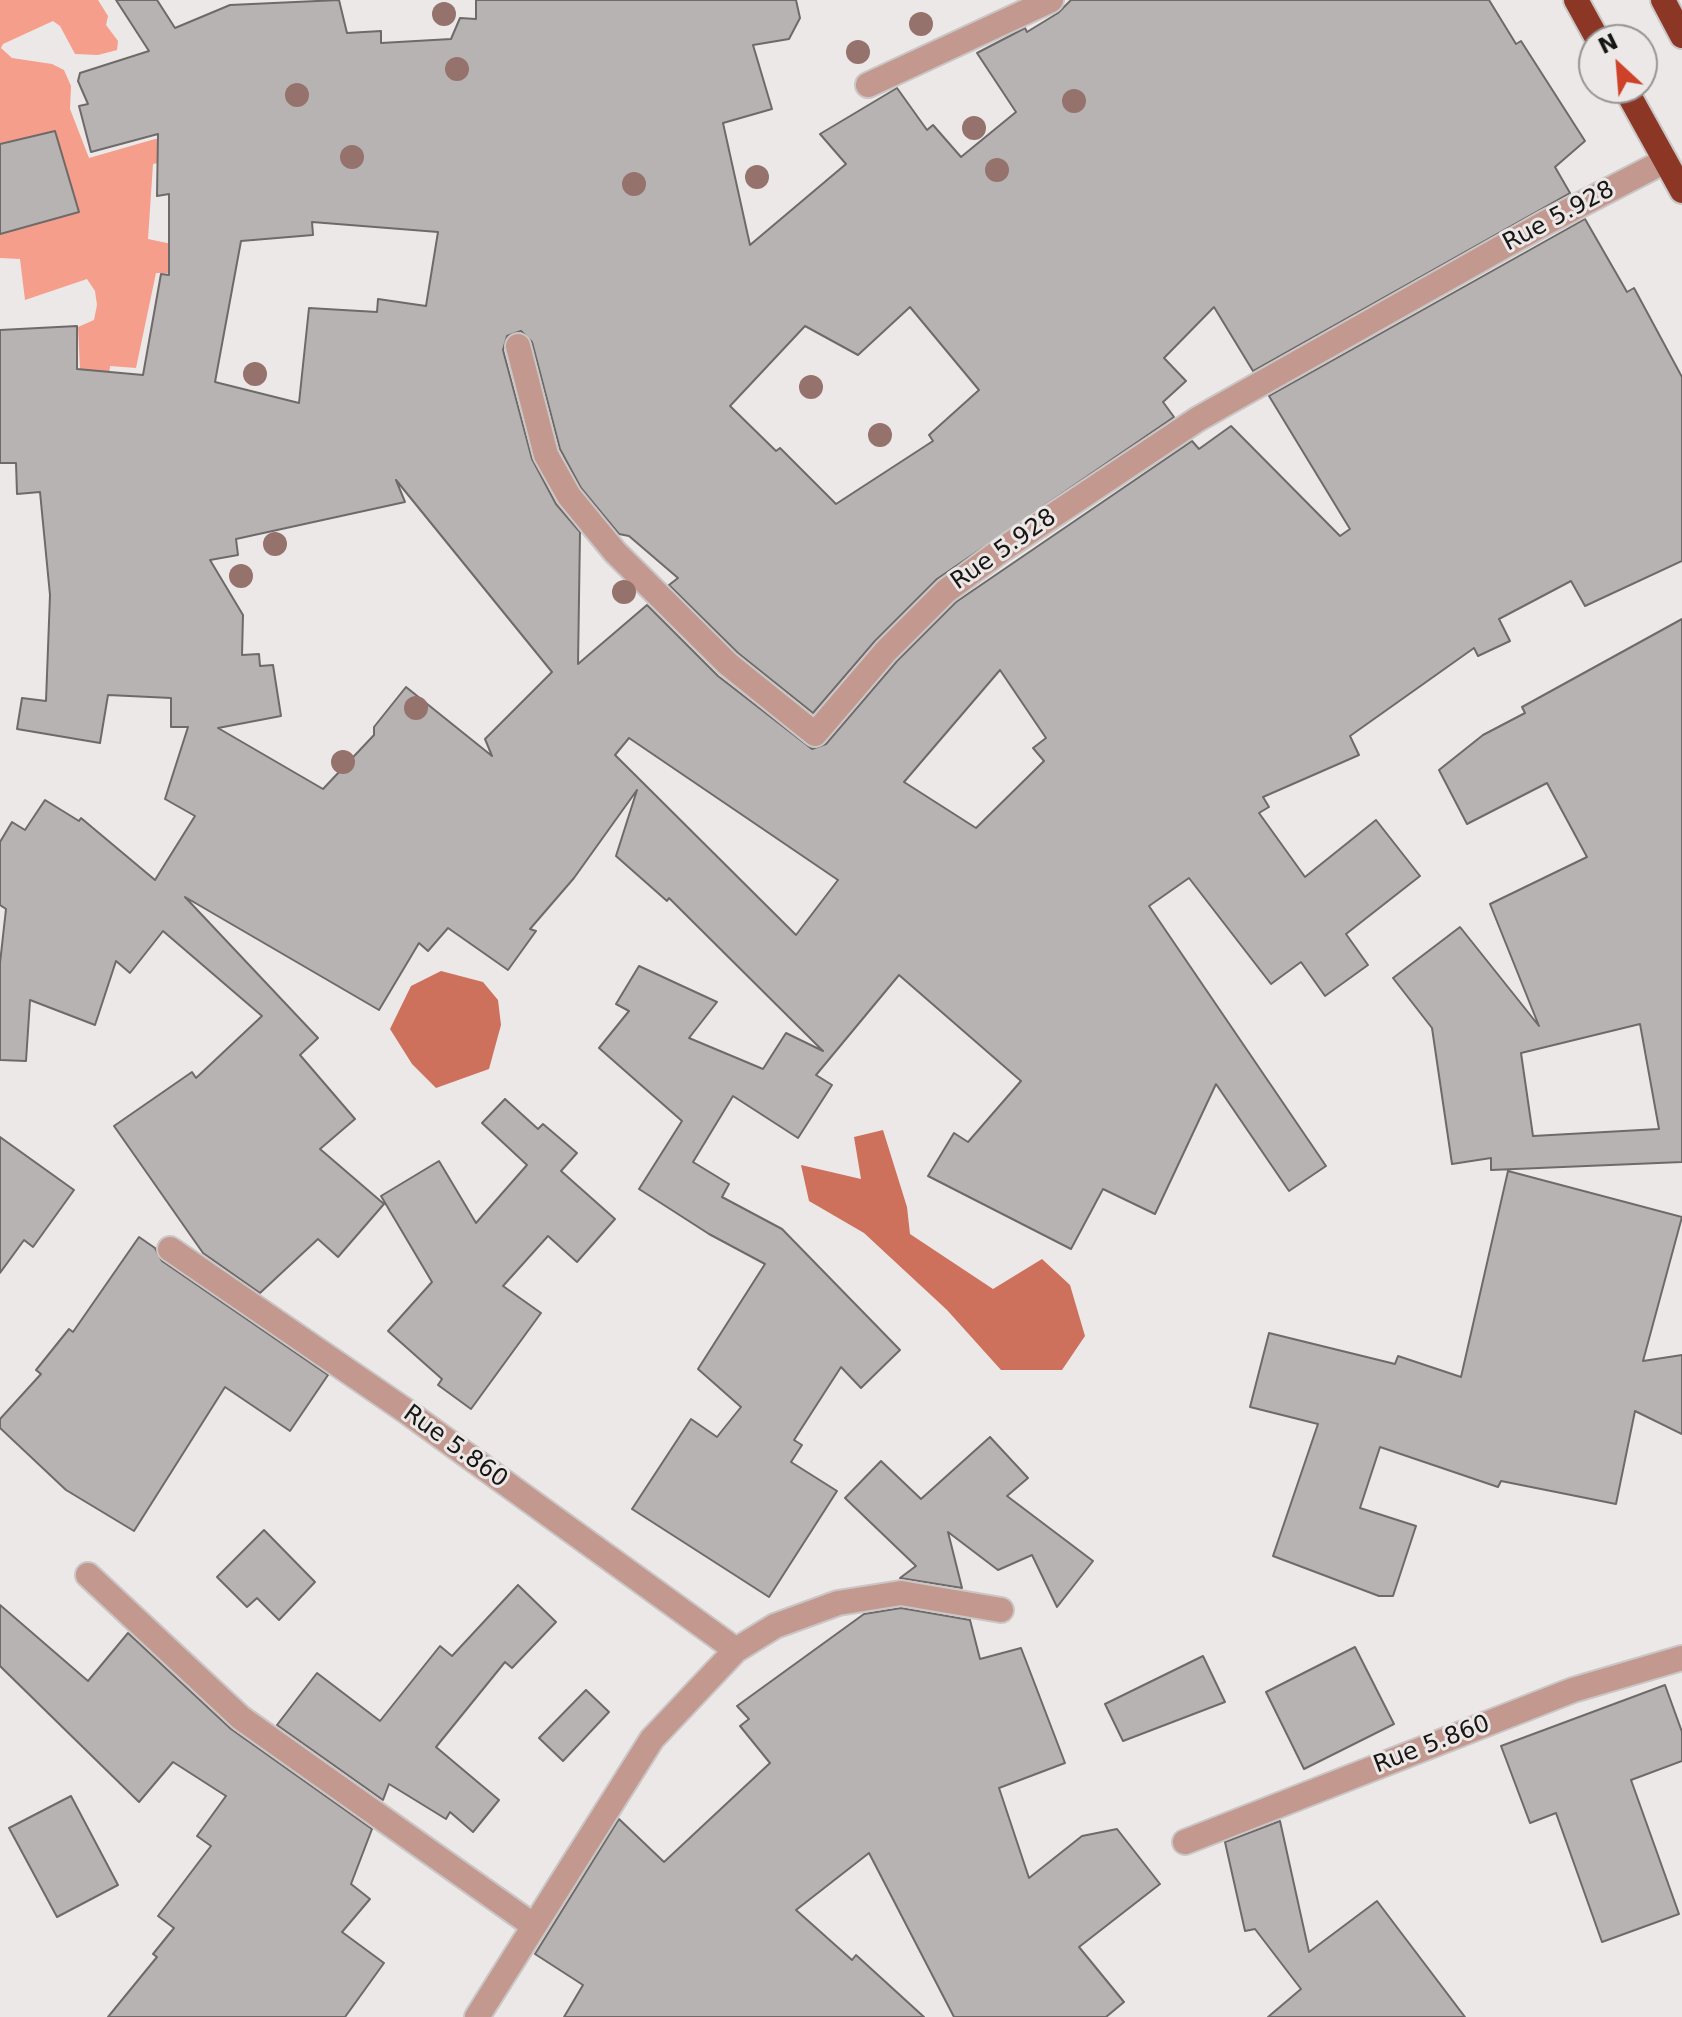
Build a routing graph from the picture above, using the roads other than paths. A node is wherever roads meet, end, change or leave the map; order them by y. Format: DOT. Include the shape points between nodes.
graph roads {
  1 [pos="1051,0"];
  2 [pos="1576,0"];
  3 [pos="1663,0"];
  4 [pos="1589,24"];
  5 [pos="1682,36"];
  6 [pos="868,85"];
  7 [pos="1634,104"];
  8 [pos="1665,161"];
  9 [pos="1682,191"];
  10 [pos="518,346"];
  11 [pos="170,1249"];
  12 [pos="88,1575"];
  13 [pos="1001,1610"];
  14 [pos="736,1650"];
  15 [pos="1682,1658"];
  16 [pos="1185,1842"];
  17 [pos="534,1926"];
  18 [pos="477,2017"];
  1 -- 6 [label="street"];
  2 -- 4 [label="highway"];
  3 -- 5 [label="highway"];
  7 -- 8 [label="highway"];
  8 -- 9 [label="highway"];
  8 -- 10 [label="street, Rue 5.928" via="1225,403 1016,540 946,591 815,734 728,664 615,552 569,496 546,455"];
  11 -- 14 [label="street, Rue 5.860" via="406,1411"];
  12 -- 17 [label="street" via="241,1718"];
  13 -- 14 [label="street" via="901,1593 825,1608 775,1626"];
  14 -- 17 [label="street" via="652,1739"];
  15 -- 16 [label="street, Rue 5.860" via="1573,1690"];
  17 -- 18 [label="street"];
}
